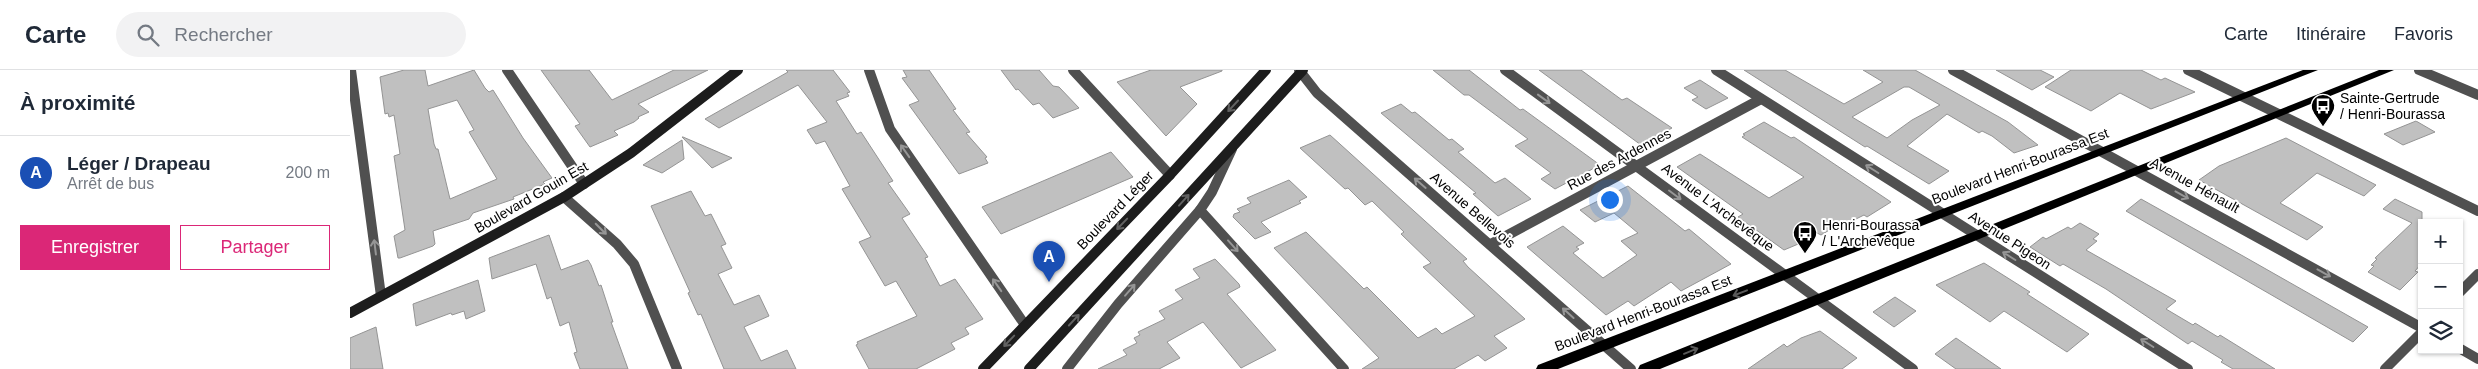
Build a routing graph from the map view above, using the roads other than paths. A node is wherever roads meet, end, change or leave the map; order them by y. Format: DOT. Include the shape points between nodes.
graph roads {
  1 [pos="351,70"];
  2 [pos="507,70"];
  3 [pos="738,70"];
  4 [pos="869,70"];
  5 [pos="1073,70"];
  6 [pos="1266,70"];
  7 [pos="1505,70"];
  8 [pos="1716,70"];
  9 [pos="1953,70"];
  10 [pos="2188,70"];
  11 [pos="2313,70"];
  12 [pos="2389,70"];
  13 [pos="2419,70"];
  14 [pos="1301,71"];
  15 [pos="2478,96"];
  16 [pos="2242,97"];
  17 [pos="1761,99"];
  18 [pos="353,111"];
  19 [pos="2278,114"];
  20 [pos="1234,143"];
  21 [pos="2102,152"];
  22 [pos="1636,165"];
  23 [pos="2140,171"];
  24 [pos="1170,174"];
  25 [pos="584,184"];
  26 [pos="564,198"];
  27 [pos="1200,210"];
  28 [pos="2478,212"];
  29 [pos="1944,213"];
  30 [pos="1979,236"];
  31 [pos="1490,244"];
  32 [pos="2478,274"];
  33 [pos="1785,276"];
  34 [pos="2463,289"];
  35 [pos="381,296"];
  36 [pos="1818,299"];
  37 [pos="350,313"];
  38 [pos="1025,325"];
  39 [pos="2418,326"];
  40 [pos="2418,336"];
  41 [pos="1604,346"];
  42 [pos="2463,350"];
  43 [pos="2478,359"];
  44 [pos="677,369"];
  45 [pos="983,369"];
  46 [pos="1029,369"];
  47 [pos="1067,369"];
  48 [pos="1344,369"];
  49 [pos="1543,369"];
  50 [pos="1631,369"];
  51 [pos="1645,369"];
  52 [pos="1913,369"];
  53 [pos="2188,369"];
  54 [pos="2385,369"];
  1 -- 18 [label="street"];
  2 -- 25 [label="street"];
  3 -- 25 [label="main road, Boulevard Gouin Est" via="631,153"];
  38 -- 4 [label="street, one-way" via="890,129"];
  5 -- 24 [label="street"];
  6 -- 24 [label="main road, Boulevard Léger, one-way"];
  7 -- 22 [label="street, Avenue L'Archevêque, one-way"];
  8 -- 17 [label="street, Avenue Pigeon"];
  9 -- 21 [label="street, Avenue Hénault"];
  10 -- 16 [label="street"];
  11 -- 16 [label="main road, Boulevard Henri-Bourassa Est"];
  12 -- 19 [label="main road"];
  13 -- 15 [label="street"];
  14 -- 20 [label="main road"];
  31 -- 14 [label="street, Avenue Bellevois, one-way" via="1317,93"];
  16 -- 19 [label="street"];
  16 -- 21 [label="main road, Boulevard Henri-Bourassa Est"];
  17 -- 22 [label="street, Rue des Ardennes"];
  29 -- 17 [label="street, Avenue Pigeon, one-way"];
  35 -- 18 [label="street, one-way"];
  19 -- 23 [label="main road"];
  19 -- 28 [label="street"];
  20 -- 27 [label="street" via="1212,192"];
  46 -- 20 [label="main road, one-way"];
  21 -- 23 [label="street, Avenue Hénault"];
  21 -- 29 [label="main road, Boulevard Henri-Bourassa Est"];
  22 -- 31 [label="street, Rue des Ardennes"];
  22 -- 33 [label="street, Avenue L'Archevêque, one-way"];
  23 -- 30 [label="main road"];
  23 -- 39 [label="street, Avenue Hénault, one-way"];
  24 -- 38 [label="main road, Boulevard Léger, one-way"];
  25 -- 26 [label="main road, Boulevard Gouin Est"];
  26 -- 35 [label="main road, Boulevard Gouin Est"];
  26 -- 44 [label="street, one-way" via="597,225 630,259"];
  47 -- 27 [label="street, one-way" via="1118,304"];
  27 -- 48 [label="street, one-way"];
  29 -- 30 [label="street, Avenue Pigeon"];
  29 -- 33 [label="main road, Boulevard Henri-Bourassa Est"];
  30 -- 36 [label="main road"];
  53 -- 30 [label="street, Avenue Pigeon, one-way"];
  41 -- 31 [label="street, Avenue Bellevois, one-way"];
  32 -- 34 [label="street"];
  33 -- 36 [label="street, Avenue L'Archevêque"];
  33 -- 41 [label="main road, Boulevard Henri-Bourassa Est, one-way"];
  35 -- 37 [label="main road, Boulevard Gouin Est"];
  51 -- 36 [label="main road, one-way"];
  36 -- 52 [label="street, Avenue L'Archevêque"];
  38 -- 45 [label="main road, Boulevard Léger, one-way"];
  40 -- 54 [label="street"];
  41 -- 49 [label="main road, Boulevard Henri-Bourassa Est"];
  41 -- 50 [label="street, Avenue Bellevois"];
  42 -- 43 [label="street"];
}
